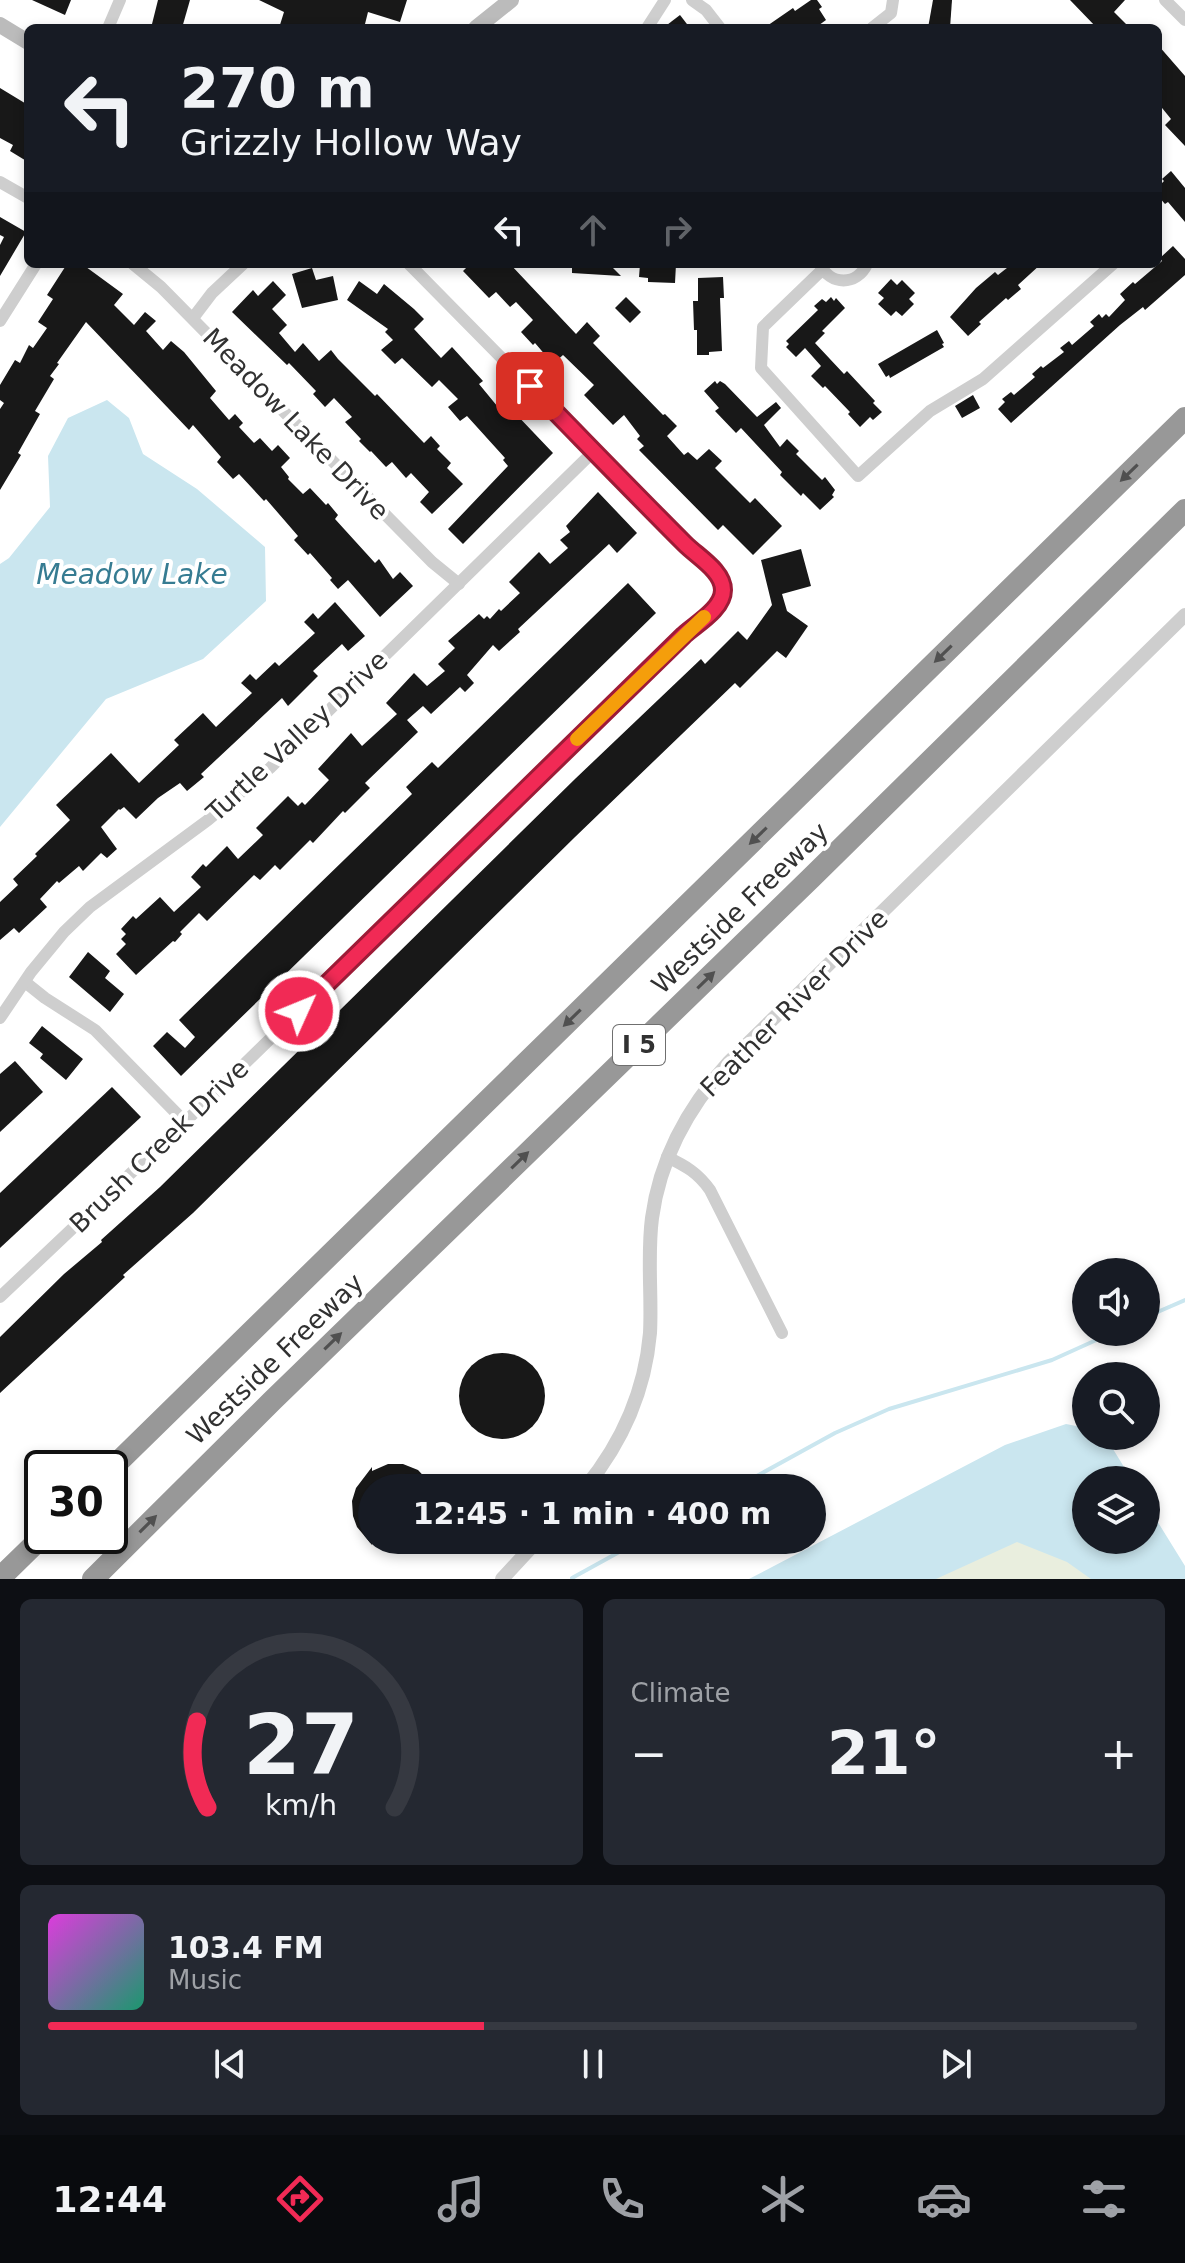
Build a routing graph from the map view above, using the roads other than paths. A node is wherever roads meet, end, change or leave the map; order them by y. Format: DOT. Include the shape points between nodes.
graph roads {
  1 [pos="120,0"];
  2 [pos="511,0"];
  3 [pos="665,0"];
  4 [pos="692,0"];
  5 [pos="893,0"];
  6 [pos="1165,0"];
  7 [pos="1185,20"];
  8 [pos="110,24"];
  9 [pos="481,24"];
  10 [pos="650,24"];
  11 [pos="717,24"];
  12 [pos="877,24"];
  13 [pos="0,25"];
  14 [pos="24,40"];
  15 [pos="0,182"];
  16 [pos="24,196"];
  17 [pos="33,268"];
  18 [pos="138,268"];
  19 [pos="239,268"];
  20 [pos="413,268"];
  21 [pos="820,268"];
  22 [pos="822,268"];
  23 [pos="864,268"];
  24 [pos="1108,268"];
  25 [pos="193,318"];
  26 [pos="0,321"];
  27 [pos="1185,418"];
  28 [pos="594,451"];
  29 [pos="1185,510"];
  30 [pos="459,584"];
  31 [pos="1185,615"];
  32 [pos="25,982"];
  33 [pos="0,1018"];
  34 [pos="185,1122"];
  35 [pos="667,1157"];
  36 [pos="0,1297"];
  37 [pos="782,1333"];
  38 [pos="128,1452"];
  39 [pos="596,1474"];
  40 [pos="25,1554"];
  41 [pos="525,1554"];
  42 [pos="0,1578"];
  43 [pos="93,1579"];
  44 [pos="502,1579"];
  1 -- 8 [label="street"];
  2 -- 9 [label="main road"];
  3 -- 10 [label="street"];
  4 -- 11 [label="street"];
  5 -- 12 [label="street" via="891,13"];
  6 -- 7 [label="street"];
  13 -- 14 [label="main road"];
  15 -- 16 [label="street"];
  17 -- 26 [label="street"];
  18 -- 25 [label="street, Meadow Lake Drive"];
  19 -- 25 [label="street"];
  20 -- 28 [label="street"];
  21 -- 24 [label="street" via="763,327 761,368 858,476 930,411 983,379"];
  22 -- 23 [label="street" via="843,281"];
  25 -- 30 [label="street, Meadow Lake Drive"];
  27 -- 38 [label="highway, Westside Freeway / I 5, one-way"];
  28 -- 30 [label="street, Turtle Valley Drive"];
  28 -- 34 [label="street, Brush Creek Drive" via="720,576 719,605"];
  43 -- 29 [label="highway, Westside Freeway / I 5, one-way"];
  30 -- 32 [label="street, Turtle Valley Drive" via="254,782 90,907"];
  31 -- 35 [label="street, Feather River Drive" via="729,1062 695,1104"];
  32 -- 33 [label="street, Turtle Valley Drive"];
  32 -- 34 [label="street" via="95,1030"];
  34 -- 36 [label="street, Brush Creek Drive"];
  35 -- 37 [label="street" via="692,1169 710,1190"];
  35 -- 39 [label="street, Feather River Drive" via="652,1217 645,1367 626,1425"];
  40 -- 42 [label="highway"];
  41 -- 44 [label="street"];
}
